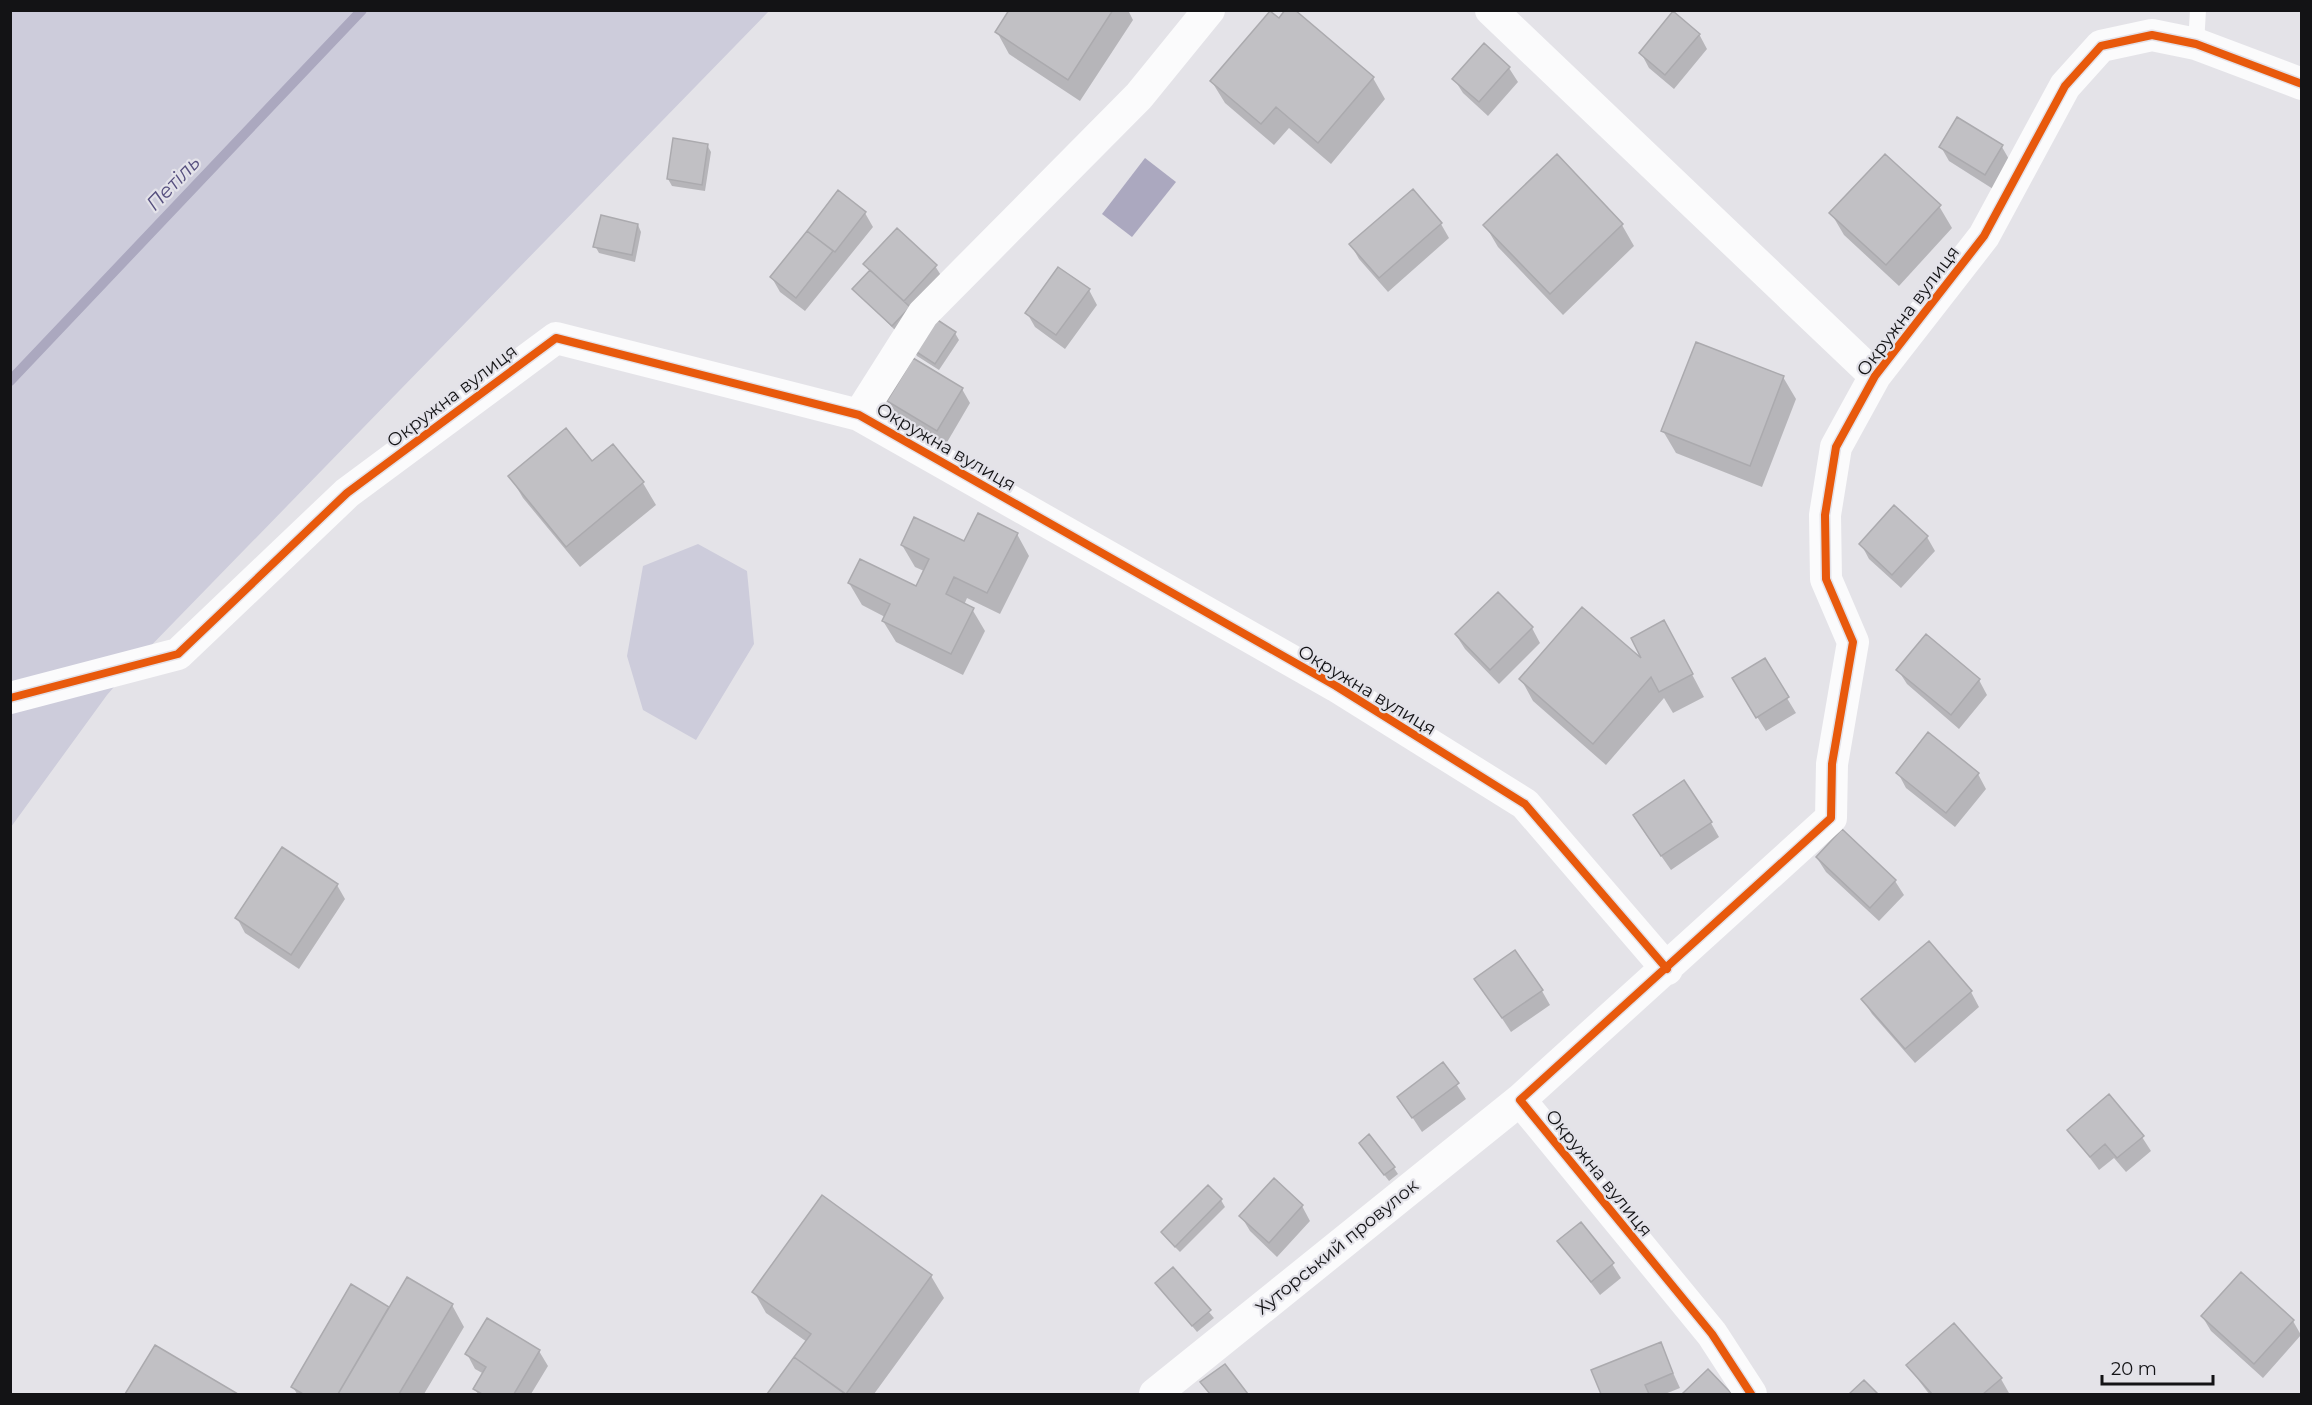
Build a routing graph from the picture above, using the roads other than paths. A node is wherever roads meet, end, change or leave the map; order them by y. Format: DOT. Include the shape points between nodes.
graph roads {
  1 [pos="1209,10"];
  2 [pos="1491,10"];
  3 [pos="2198,10"];
  4 [pos="2196,44"];
  5 [pos="2301,84"];
  6 [pos="1875,376"];
  7 [pos="859,415"];
  8 [pos="10,698"];
  9 [pos="1667,969"];
  10 [pos="1520,1100"];
  11 [pos="1155,1395"];
  12 [pos="1751,1395"];
  1 -- 7 [label="street, Окружна вулиця" via="1139,96 923,314"];
  2 -- 6 [label="street, Окружна вулиця"];
  3 -- 4 [label="lane"];
  4 -- 5 [label="street, Окружна вулиця"];
  4 -- 6 [label="street, Окружна вулиця" via="2151,35 2102,46 2065,86 1983,236"];
  6 -- 9 [label="street, Окружна вулиця" via="1836,447 1825,515 1826,579 1853,642 1832,764 1831,818"];
  7 -- 8 [label="street, Окружна вулиця" via="556,338 347,493 178,654"];
  7 -- 9 [label="street, Окружна вулиця" via="1336,686 1526,804"];
  9 -- 10 [label="street, Окружна вулиця"];
  10 -- 11 [label="street, Хуторський провулок"];
  10 -- 12 [label="street, Окружна вулиця" via="1712,1334"];
}
